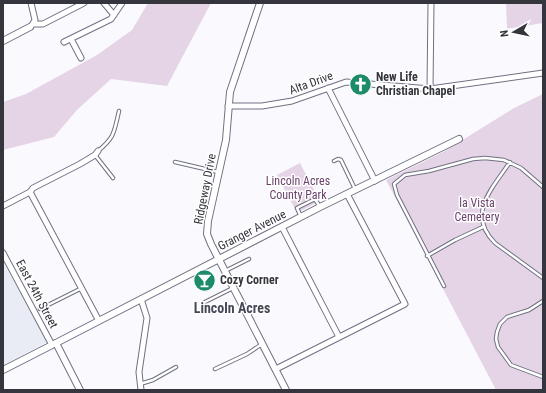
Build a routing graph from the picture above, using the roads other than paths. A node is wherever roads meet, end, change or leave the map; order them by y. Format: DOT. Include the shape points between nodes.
graph roads {
  1 [pos="31,3"];
  2 [pos="84,3"];
  3 [pos="104,3"];
  4 [pos="122,3"];
  5 [pos="260,3"];
  6 [pos="431,3"];
  7 [pos="114,15"];
  8 [pos="32,26"];
  9 [pos="71,39"];
  10 [pos="3,41"];
  11 [pos="64,42"];
  12 [pos="81,58"];
  13 [pos="543,73"];
  14 [pos="328,88"];
  15 [pos="430,89"];
  16 [pos="228,106"];
  17 [pos="119,111"];
  18 [pos="459,139"];
  19 [pos="96,153"];
  20 [pos="334,161"];
  21 [pos="175,162"];
  22 [pos="510,162"];
  23 [pos="219,172"];
  24 [pos="113,178"];
  25 [pos="375,181"];
  26 [pos="543,187"];
  27 [pos="355,190"];
  28 [pos="30,192"];
  29 [pos="346,194"];
  30 [pos="3,206"];
  31 [pos="320,207"];
  32 [pos="301,217"];
  33 [pos="282,227"];
  34 [pos="483,227"];
  35 [pos="3,253"];
  36 [pos="427,256"];
  37 [pos="218,259"];
  38 [pos="249,259"];
  39 [pos="225,271"];
  40 [pos="543,278"];
  41 [pos="444,286"];
  42 [pos="82,288"];
  43 [pos="233,288"];
  44 [pos="141,299"];
  45 [pos="543,301"];
  46 [pos="203,303"];
  47 [pos="40,309"];
  48 [pos="99,321"];
  49 [pos="339,337"];
  50 [pos="54,344"];
  51 [pos="263,344"];
  52 [pos="176,367"];
  53 [pos="215,369"];
  54 [pos="276,369"];
  55 [pos="3,370"];
  56 [pos="543,377"];
  57 [pos="140,384"];
  58 [pos="80,390"];
  59 [pos="141,390"];
  60 [pos="286,390"];
  1 -- 8 [label="street" via="35,20"];
  2 -- 8 [label="street" via="43,24"];
  3 -- 7 [label="street"];
  4 -- 7 [label="street"];
  5 -- 16 [label="street, Ridgeway Drive" via="230,92"];
  6 -- 15 [label="street"];
  7 -- 9 [label="street"];
  8 -- 10 [label="street"];
  9 -- 11 [label="street"];
  9 -- 12 [label="street"];
  13 -- 15 [label="street, Alta Drive"];
  14 -- 15 [label="street, Alta Drive" via="346,82"];
  14 -- 16 [label="street, Alta Drive" via="292,101 262,106"];
  14 -- 25 [label="street"];
  16 -- 23 [label="street, Ridgeway Drive" via="226,140"];
  17 -- 19 [label="lane" via="112,138"];
  18 -- 25 [label="street, Granger Avenue"];
  19 -- 24 [label="lane"];
  19 -- 28 [label="street"];
  20 -- 27 [label="lane" via="341,160"];
  21 -- 23 [label="lane"];
  22 -- 26 [label="lane"];
  22 -- 34 [label="lane" via="486,198 481,218"];
  22 -- 36 [label="lane" via="486,158 473,159 429,172 405,175 394,184"];
  23 -- 37 [label="street, Ridgeway Drive" via="207,234"];
  25 -- 27 [label="street, Granger Avenue"];
  27 -- 29 [label="street, Granger Avenue"];
  28 -- 30 [label="street"];
  28 -- 42 [label="street"];
  29 -- 31 [label="street, Granger Avenue"];
  29 -- 49 [label="street" via="405,304"];
  31 -- 32 [label="street, Granger Avenue"];
  31 -- 32 [label="lane" via="315,199 297,208"];
  32 -- 33 [label="street, Granger Avenue"];
  33 -- 37 [label="street, Granger Avenue"];
  33 -- 49 [label="street"];
  34 -- 36 [label="lane"];
  34 -- 40 [label="lane" via="495,244"];
  35 -- 50 [label="street, East 24th Street"];
  36 -- 41 [label="lane"];
  37 -- 39 [label="street, Ridgeway Drive"];
  37 -- 44 [label="street, Granger Avenue"];
  38 -- 39 [label="lane"];
  39 -- 43 [label="street, Ridgeway Drive"];
  42 -- 47 [label="lane"];
  42 -- 48 [label="street"];
  43 -- 46 [label="lane"];
  43 -- 51 [label="street, Ridgeway Drive"];
  44 -- 48 [label="street, Granger Avenue"];
  44 -- 57 [label="street" via="147,318 139,366"];
  45 -- 56 [label="lane" via="529,310 507,317 500,324 496,339 499,349 511,365"];
  48 -- 50 [label="street, Granger Avenue"];
  49 -- 54 [label="street"];
  50 -- 55 [label="street, Granger Avenue"];
  50 -- 58 [label="street, East 24th Street"];
  51 -- 53 [label="lane"];
  51 -- 54 [label="street, Ridgeway Drive"];
  52 -- 57 [label="lane"];
  54 -- 60 [label="street, Ridgeway Drive"];
  57 -- 59 [label="street"];
}
